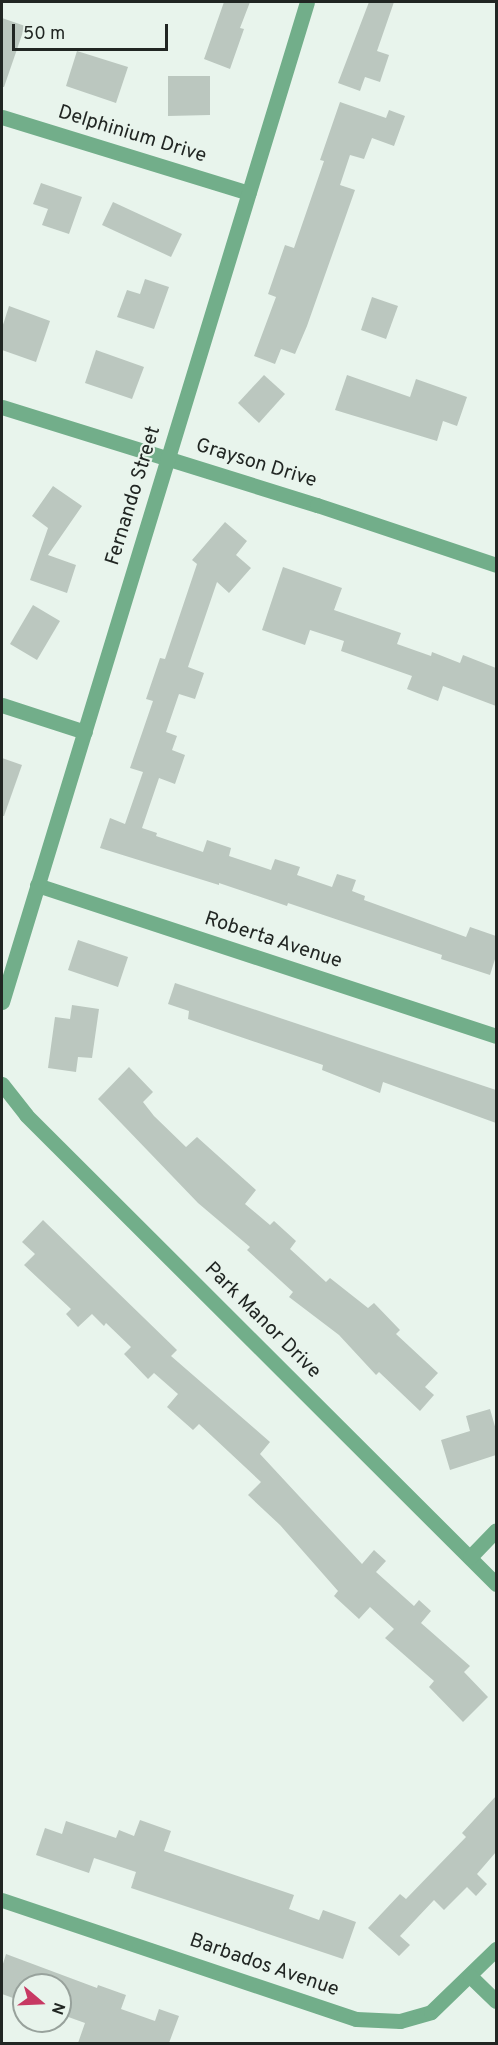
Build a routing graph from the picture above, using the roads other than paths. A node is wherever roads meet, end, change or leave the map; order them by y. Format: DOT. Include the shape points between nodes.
graph roads {
  1 [pos="308,2"];
  2 [pos="2,117"];
  3 [pos="249,194"];
  4 [pos="2,407"];
  5 [pos="167,458"];
  6 [pos="496,565"];
  7 [pos="2,705"];
  8 [pos="85,732"];
  9 [pos="37,885"];
  10 [pos="2,1002"];
  11 [pos="496,1036"];
  12 [pos="2,1084"];
  13 [pos="496,1530"];
  14 [pos="470,1557"];
  15 [pos="496,1584"];
  16 [pos="2,1900"];
  17 [pos="496,1949"];
  18 [pos="470,1976"];
  19 [pos="496,2001"];
  1 -- 3 [label="street, Fernando Street"];
  2 -- 3 [label="street, Delphinium Drive"];
  3 -- 5 [label="street, Fernando Street"];
  4 -- 5 [label="street, Grayson Drive"];
  5 -- 6 [label="street, Grayson Drive"];
  5 -- 8 [label="street, Fernando Street"];
  7 -- 8 [label="street"];
  8 -- 9 [label="street, Fernando Street"];
  9 -- 10 [label="street, Fernando Street"];
  9 -- 11 [label="street, Roberta Avenue"];
  12 -- 14 [label="street, Park Manor Drive" via="26,1115"];
  13 -- 14 [label="street"];
  14 -- 15 [label="street, Park Manor Drive"];
  16 -- 18 [label="street, Barbados Avenue" via="356,2019 400,2021 431,2012"];
  17 -- 18 [label="street, Barbados Avenue"];
  18 -- 19 [label="street"];
}
